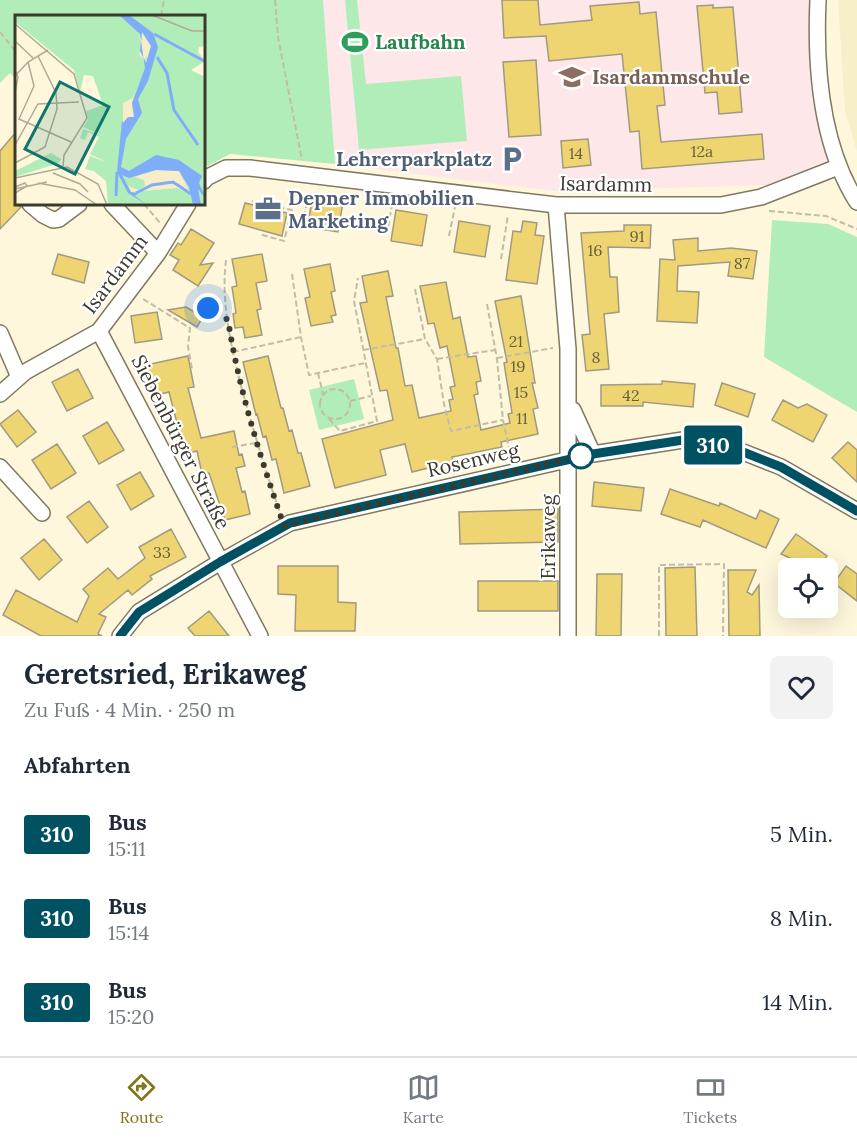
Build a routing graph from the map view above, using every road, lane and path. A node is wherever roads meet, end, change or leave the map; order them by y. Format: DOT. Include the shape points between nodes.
graph roads {
  1 [pos="164,0"];
  2 [pos="275,0"];
  3 [pos="818,0"];
  4 [pos="161,15"];
  5 [pos="0,32"];
  6 [pos="15,51"];
  7 [pos="838,167"];
  8 [pos="308,176"];
  9 [pos="206,178"];
  10 [pos="395,187"];
  11 [pos="459,193"];
  12 [pos="511,200"];
  13 [pos="252,201"];
  14 [pos="857,202"];
  15 [pos="556,205"];
  16 [pos="32,206"];
  17 [pos="76,206"];
  18 [pos="114,206"];
  19 [pos="146,206"];
  20 [pos="187,206"];
  21 [pos="768,211"];
  22 [pos="304,217"];
  23 [pos="388,226"];
  24 [pos="857,229"];
  25 [pos="170,234"];
  26 [pos="259,234"];
  27 [pos="449,236"];
  28 [pos="158,253"];
  29 [pos="226,260"];
  30 [pos="501,260"];
  31 [pos="292,274"];
  32 [pos="358,278"];
  33 [pos="416,289"];
  34 [pos="130,291"];
  35 [pos="487,304"];
  36 [pos="208,308"];
  37 [pos="228,320"];
  38 [pos="99,331"];
  39 [pos="0,333"];
  40 [pos="301,337"];
  41 [pos="425,339"];
  42 [pos="568,345"];
  43 [pos="363,350"];
  44 [pos="495,350"];
  45 [pos="233,352"];
  46 [pos="497,358"];
  47 [pos="437,360"];
  48 [pos="365,363"];
  49 [pos="192,369"];
  50 [pos="318,373"];
  51 [pos="19,377"];
  52 [pos="0,394"];
  53 [pos="323,394"];
  54 [pos="372,396"];
  55 [pos="350,401"];
  56 [pos="570,403"];
  57 [pos="328,419"];
  58 [pos="503,420"];
  59 [pos="256,443"];
  60 [pos="232,447"];
  61 [pos="593,454"];
  62 [pos="569,459"];
  63 [pos="0,468"];
  64 [pos="514,472"];
  65 [pos="857,511"];
  66 [pos="42,513"];
  67 [pos="284,526"];
  68 [pos="220,562"];
  69 [pos="120,636"];
  70 [pos="260,636"];
  71 [pos="568,636"];
  72 [pos="659,636"];
  73 [pos="723,636"];
  1 -- 4 [label="path"];
  2 -- 8 [label="path" via="278,37"];
  3 -- 7 [label="street" via="825,116"];
  5 -- 6 [label="path"];
  7 -- 14 [label="street"];
  7 -- 15 [label="street, Isardamm" via="761,197 721,206"];
  8 -- 9 [label="street, Isardamm" via="226,168"];
  8 -- 10 [label="street, Isardamm"];
  8 -- 22 [label="path"];
  10 -- 11 [label="street, Isardamm"];
  10 -- 23 [label="path"];
  11 -- 12 [label="street, Isardamm"];
  11 -- 27 [label="path"];
  12 -- 15 [label="street, Isardamm"];
  12 -- 30 [label="path"];
  13 -- 26 [label="path" via="292,210 284,241"];
  15 -- 42 [label="street, Erikaweg"];
  16 -- 17 [label="street" via="53,220"];
  18 -- 28 [label="street"];
  19 -- 25 [label="path"];
  20 -- 25 [label="street, Isardamm"];
  21 -- 24 [label="path" via="826,216"];
  25 -- 28 [label="street, Isardamm"];
  28 -- 34 [label="street, Isardamm"];
  29 -- 37 [label="path" via="223,282"];
  31 -- 40 [label="path"];
  32 -- 43 [label="path" via="354,301"];
  33 -- 41 [label="path"];
  34 -- 38 [label="street, Isardamm"];
  34 -- 49 [label="path" via="190,328"];
  35 -- 44 [label="path"];
  36 -- 37 [label="path"];
  37 -- 45 [label="path"];
  38 -- 51 [label="street, Isardamm"];
  38 -- 68 [label="street, Siebenbürger Straße"];
  39 -- 51 [label="street"];
  40 -- 45 [label="path"];
  40 -- 50 [label="path" via="309,375"];
  41 -- 43 [label="path"];
  41 -- 47 [label="path"];
  42 -- 46 [label="path"];
  42 -- 56 [label="street, Erikaweg"];
  43 -- 48 [label="path"];
  44 -- 46 [label="path"];
  44 -- 47 [label="path"];
  45 -- 59 [label="path"];
  46 -- 58 [label="path"];
  47 -- 58 [label="path" via="451,431"];
  48 -- 50 [label="path"];
  48 -- 54 [label="path"];
  50 -- 53 [label="path"];
  51 -- 52 [label="street, Isardamm"];
  53 -- 55 [label="path" via="336,389"];
  53 -- 57 [label="path" via="320,408"];
  54 -- 55 [label="path"];
  54 -- 57 [label="path" via="377,421 340,431"];
  55 -- 57 [label="path" via="343,418"];
  56 -- 61 [label="street, Erikaweg"];
  56 -- 62 [label="street, Erikaweg"];
  58 -- 64 [label="path"];
  59 -- 60 [label="path"];
  59 -- 67 [label="path"];
  61 -- 62 [label="street, Rosenweg"];
  61 -- 65 [label="street, Rosenweg" via="683,440 738,450 781,467"];
  62 -- 64 [label="street, Rosenweg"];
  62 -- 71 [label="street, Erikaweg"];
  63 -- 66 [label="street"];
  64 -- 67 [label="street, Rosenweg"];
  67 -- 68 [label="street, Rosenweg"];
  68 -- 69 [label="street, Rosenweg" via="139,612"];
  68 -- 70 [label="street, Siebenbürger Straße"];
  72 -- 73 [label="path" via="659,565 724,564"];
}
